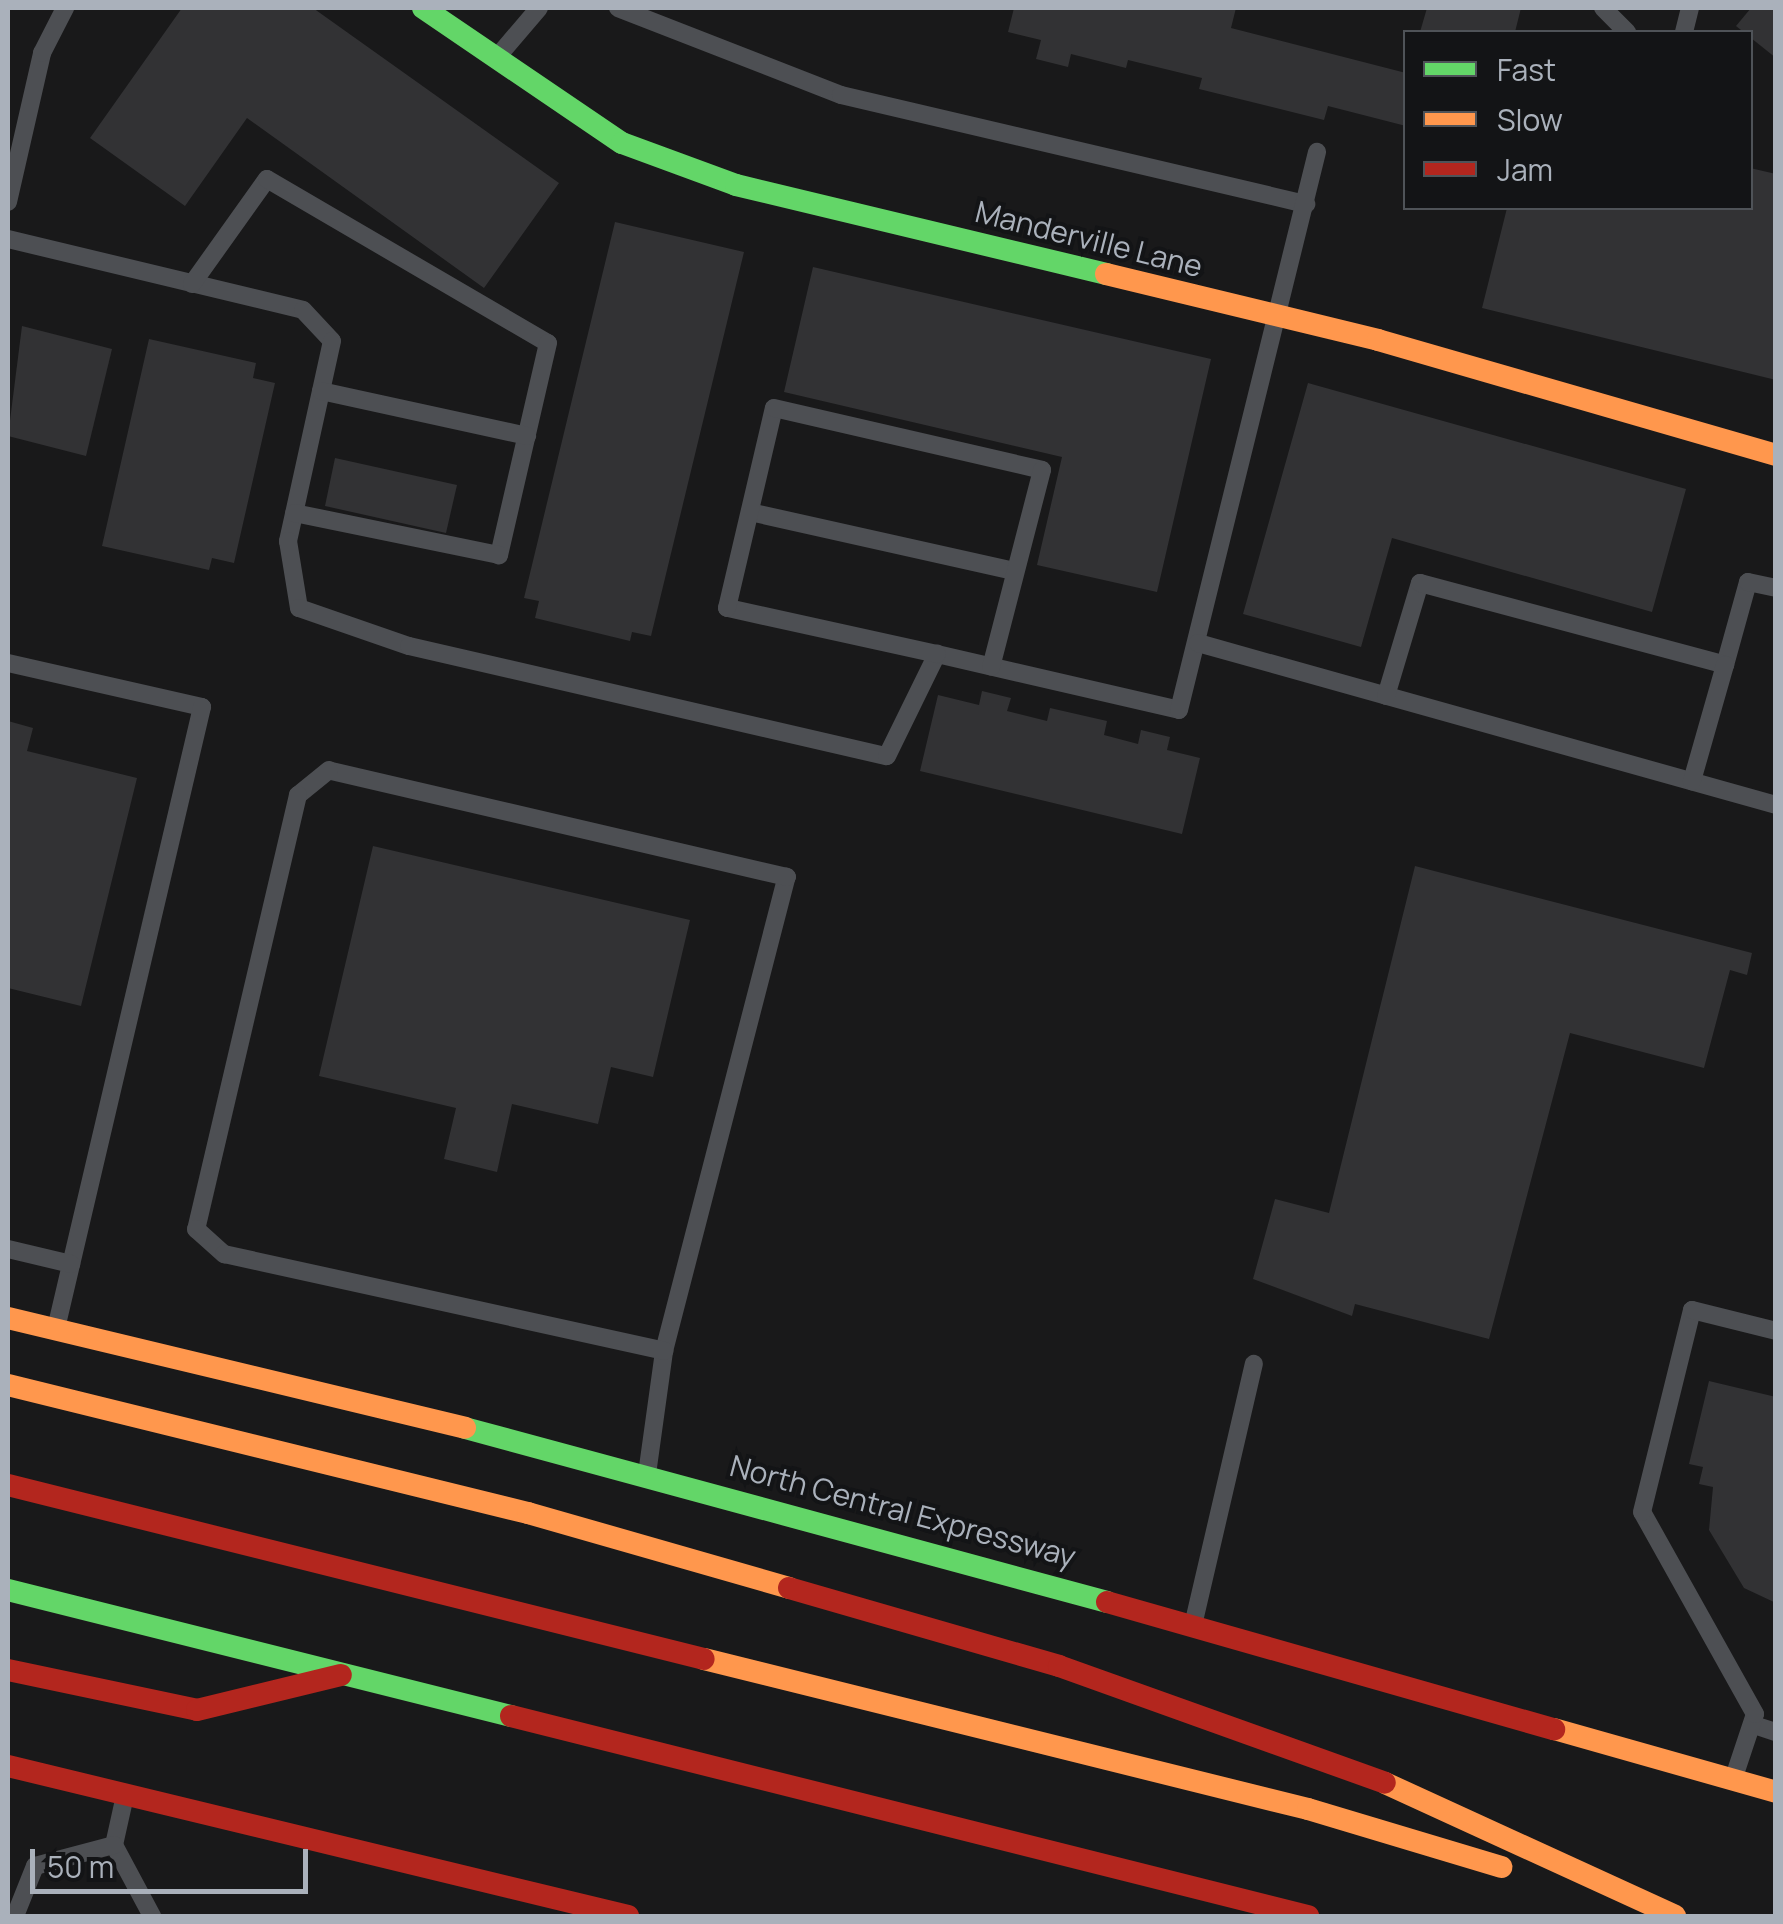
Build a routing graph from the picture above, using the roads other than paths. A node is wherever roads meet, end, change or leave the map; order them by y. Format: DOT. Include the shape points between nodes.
graph roads {
  1 [pos="65,8"];
  2 [pos="423,8"];
  3 [pos="539,8"];
  4 [pos="618,8"];
  5 [pos="1603,8"];
  6 [pos="1625,30"];
  7 [pos="495,60"];
  8 [pos="1317,152"];
  9 [pos="8,202"];
  10 [pos="1306,204"];
  11 [pos="8,240"];
  12 [pos="192,284"];
  13 [pos="1282,316"];
  14 [pos="321,391"];
  15 [pos="527,436"];
  16 [pos="1776,455"];
  17 [pos="750,512"];
  18 [pos="294,514"];
  19 [pos="1015,571"];
  20 [pos="1776,588"];
  21 [pos="1198,643"];
  22 [pos="937,654"];
  23 [pos="8,663"];
  24 [pos="1725,664"];
  25 [pos="991,667"];
  26 [pos="1386,696"];
  27 [pos="1692,781"];
  28 [pos="1776,805"];
  29 [pos="8,1249"];
  30 [pos="71,1264"];
  31 [pos="8,1318"];
  32 [pos="56,1329"];
  33 [pos="1776,1332"];
  34 [pos="664,1350"];
  35 [pos="1254,1364"];
  36 [pos="8,1385"];
  37 [pos="648,1472"];
  38 [pos="8,1484"];
  39 [pos="8,1590"];
  40 [pos="1194,1621"];
  41 [pos="8,1670"];
  42 [pos="348,1673"];
  43 [pos="1754,1725"];
  44 [pos="1776,1732"];
  45 [pos="8,1766"];
  46 [pos="1734,1778"];
  47 [pos="1776,1792"];
  48 [pos="126,1795"];
  49 [pos="114,1845"];
  50 [pos="15,1916"];
  51 [pos="152,1916"];
  52 [pos="628,1916"];
  53 [pos="1308,1916"];
  54 [pos="1662,1916"];
  55 [pos="1674,1916"];
  1 -- 9 [label="lane" via="42,53"];
  2 -- 7 [label="main road, Manderville Lane"];
  3 -- 7 [label="lane"];
  4 -- 10 [label="lane" via="803,84"];
  5 -- 6 [label="lane"];
  7 -- 13 [label="main road, Manderville Lane" via="622,143 736,184"];
  8 -- 10 [label="lane"];
  10 -- 13 [label="lane"];
  11 -- 12 [label="lane"];
  12 -- 14 [label="lane" via="303,310 332,341"];
  12 -- 15 [label="lane" via="267,179 548,343"];
  13 -- 16 [label="main road, Manderville Lane"];
  13 -- 21 [label="lane"];
  14 -- 15 [label="lane"];
  14 -- 18 [label="lane"];
  15 -- 18 [label="lane" via="499,555"];
  17 -- 19 [label="lane"];
  17 -- 19 [label="lane" via="774,408 1042,470"];
  17 -- 22 [label="lane" via="727,608"];
  18 -- 22 [label="lane" via="288,541 298,608 409,646 887,756"];
  19 -- 25 [label="lane"];
  20 -- 24 [label="lane" via="1748,582"];
  21 -- 25 [label="lane" via="1179,710"];
  21 -- 26 [label="lane"];
  22 -- 25 [label="lane"];
  23 -- 30 [label="lane" via="202,707"];
  24 -- 26 [label="lane" via="1420,583"];
  24 -- 27 [label="lane"];
  26 -- 27 [label="lane"];
  27 -- 28 [label="lane"];
  29 -- 30 [label="lane"];
  30 -- 32 [label="lane"];
  31 -- 32 [label="main road, North Central Expressway"];
  32 -- 37 [label="main road, North Central Expressway"];
  33 -- 43 [label="lane" via="1692,1310 1642,1512"];
  34 -- 34 [label="lane" via="787,877 329,770 298,795 196,1229 224,1254"];
  34 -- 37 [label="lane"];
  35 -- 40 [label="lane"];
  36 -- 55 [label="main road" via="528,1513 1059,1666 1314,1750"];
  37 -- 40 [label="main road, North Central Expressway"];
  38 -- 54 [label="main road" via="1308,1809"];
  39 -- 42 [label="main road"];
  40 -- 46 [label="main road, North Central Expressway"];
  41 -- 42 [label="main road" via="196,1710"];
  42 -- 53 [label="main road"];
  43 -- 44 [label="lane"];
  43 -- 46 [label="lane"];
  45 -- 48 [label="main road"];
  46 -- 47 [label="main road, North Central Expressway"];
  48 -- 49 [label="lane"];
  48 -- 52 [label="main road" via="500,1894"];
  49 -- 50 [label="lane" via="35,1866"];
  49 -- 51 [label="lane"];
}
